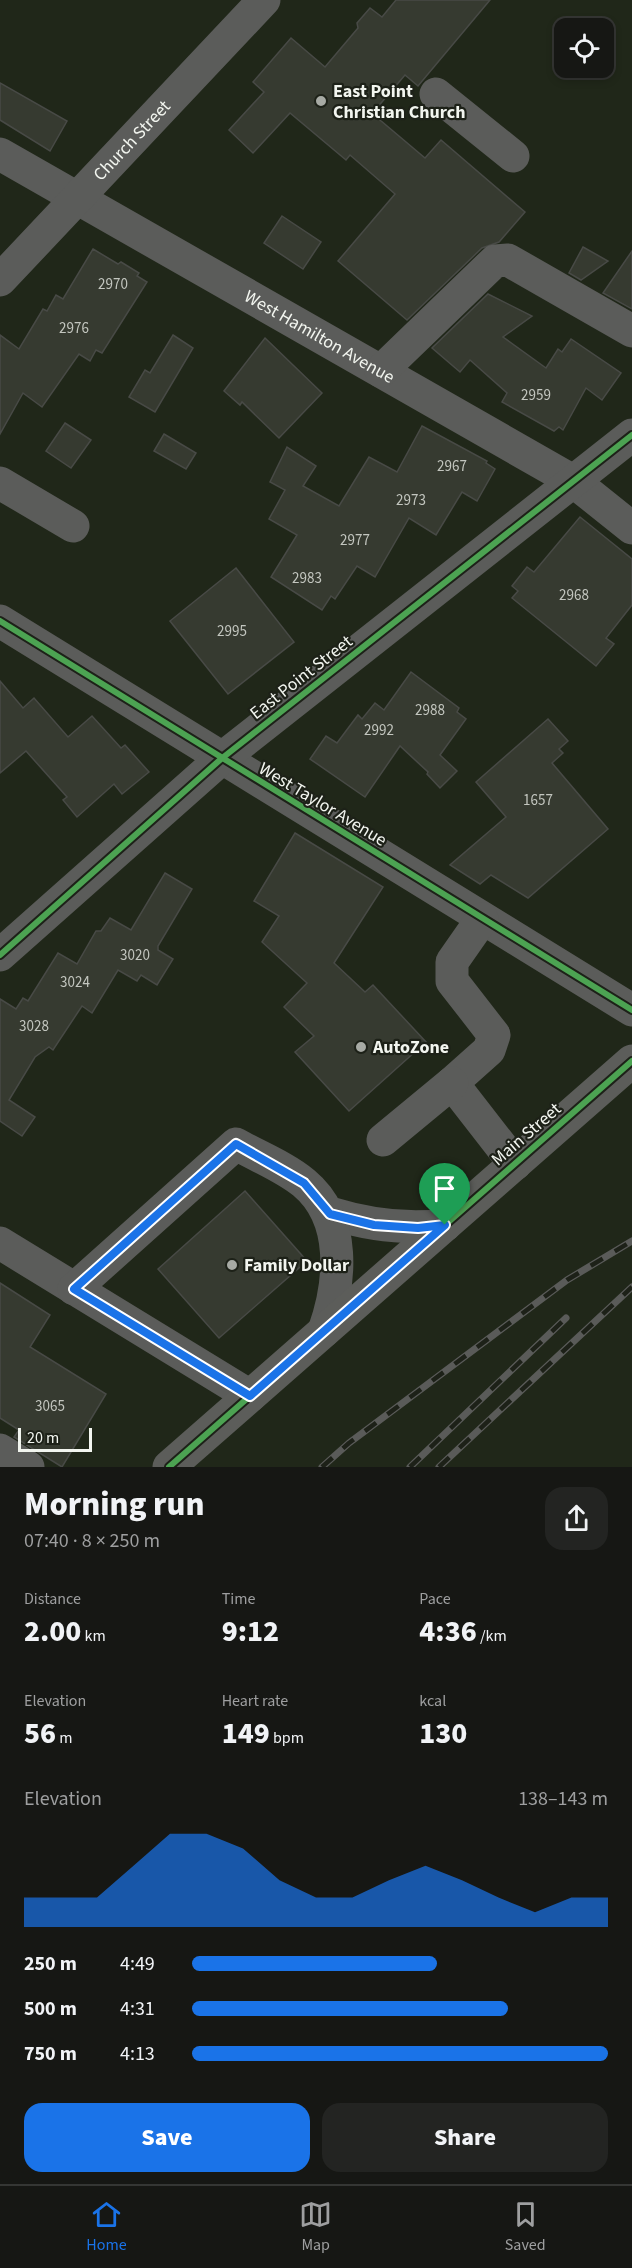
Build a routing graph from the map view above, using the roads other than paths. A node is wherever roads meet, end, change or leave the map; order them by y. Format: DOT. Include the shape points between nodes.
graph roads {
  1 [pos="264,0"];
  2 [pos="436,94"];
  3 [pos="0,154"];
  4 [pos="513,156"];
  5 [pos="78,198"];
  6 [pos="0,280"];
  7 [pos="632,331"];
  8 [pos="381,371"];
  9 [pos="627,447"];
  10 [pos="573,481"];
  11 [pos="0,483"];
  12 [pos="73,526"];
  13 [pos="632,528"];
  14 [pos="0,621"];
  15 [pos="221,759"];
  16 [pos="482,919"];
  17 [pos="0,955"];
  18 [pos="632,1010"];
  19 [pos="632,1061"];
  20 [pos="452,1083"];
  21 [pos="383,1140"];
  22 [pos="515,1164"];
  23 [pos="330,1214"];
  24 [pos="445,1225"];
  25 [pos="0,1243"];
  26 [pos="74,1289"];
  27 [pos="324,1330"];
  28 [pos="250,1396"];
  29 [pos="0,1450"];
  30 [pos="28,1467"];
  31 [pos="169,1467"];
  1 -- 5 [label="street, Church Street"];
  2 -- 4 [label="street"];
  3 -- 5 [label="street, West Hamilton Avenue"];
  5 -- 6 [label="street, Church Street"];
  5 -- 8 [label="street, West Hamilton Avenue"];
  7 -- 8 [label="street" via="508,260 495,261"];
  8 -- 10 [label="street, West Hamilton Avenue"];
  9 -- 10 [label="street, East Point Street"];
  10 -- 13 [label="street, West Hamilton Avenue"];
  10 -- 15 [label="street, East Point Street"];
  11 -- 12 [label="street"];
  14 -- 15 [label="street, West Taylor Avenue"];
  15 -- 16 [label="street, West Taylor Avenue"];
  15 -- 17 [label="street, East Point Street"];
  16 -- 18 [label="street, West Taylor Avenue"];
  16 -- 20 [label="street" via="452,962 452,981 494,1035 489,1050"];
  19 -- 22 [label="main road, Main Street"];
  20 -- 21 [label="street"];
  20 -- 22 [label="street"];
  22 -- 24 [label="main road, Main Street"];
  23 -- 24 [label="street" via="374,1225"];
  23 -- 26 [label="street" via="304,1183 236,1144"];
  23 -- 27 [label="street" via="336,1250 335,1285"];
  24 -- 27 [label="main road, Main Street"];
  25 -- 26 [label="street"];
  26 -- 28 [label="street"];
  27 -- 28 [label="main road, Main Street"];
  28 -- 31 [label="main road, Main Street"];
  29 -- 30 [label="street"];
}
